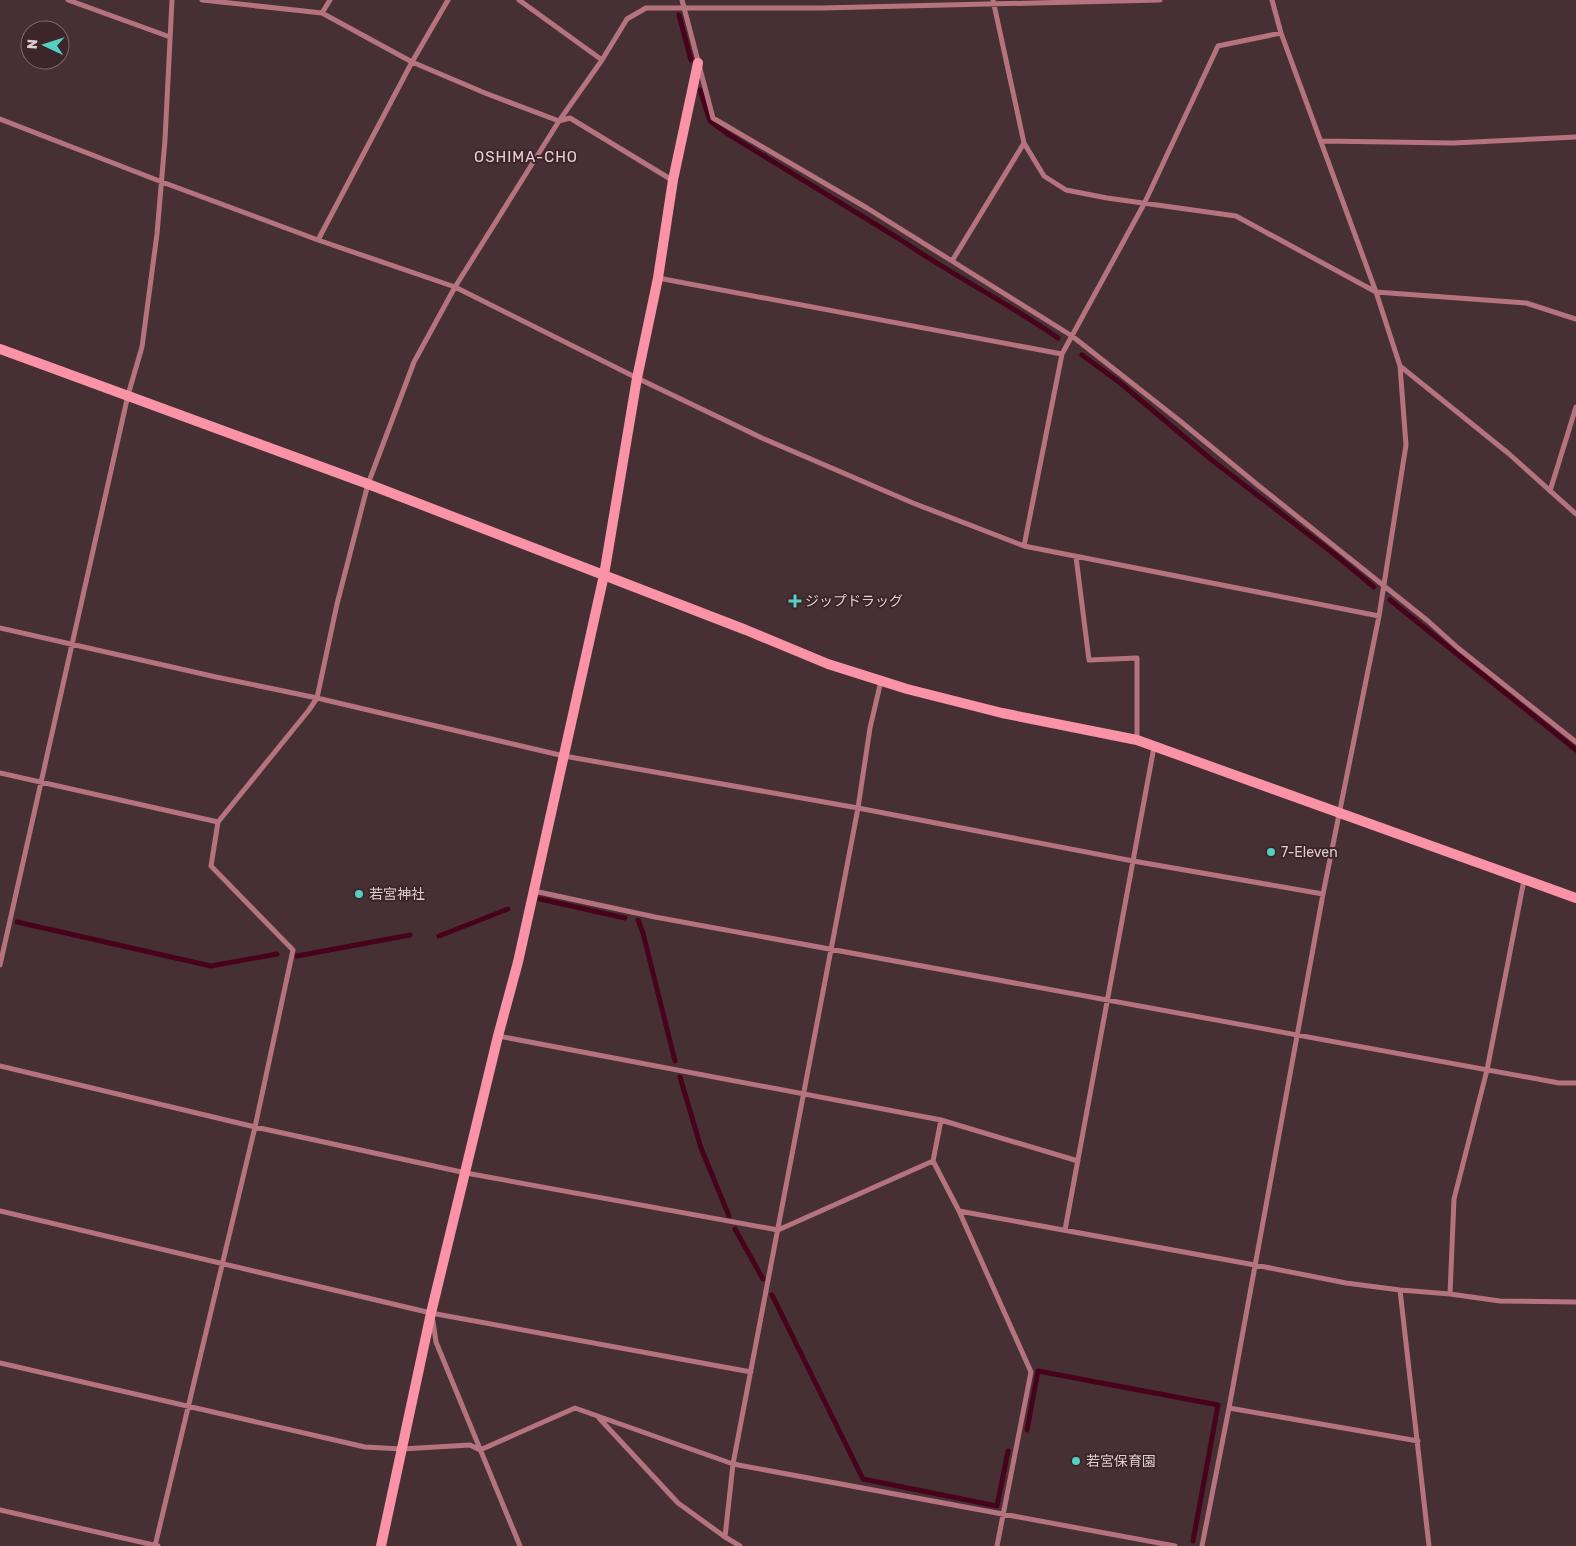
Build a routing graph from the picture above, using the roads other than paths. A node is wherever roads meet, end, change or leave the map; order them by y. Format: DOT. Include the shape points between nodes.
graph roads {
  1 [pos="68,0"];
  2 [pos="172,0"];
  3 [pos="202,0"];
  4 [pos="330,0"];
  5 [pos="448,0"];
  6 [pos="519,0"];
  7 [pos="682,0"];
  8 [pos="820,0"];
  9 [pos="1160,0"];
  10 [pos="1272,0"];
  11 [pos="994,2"];
  12 [pos="822,8"];
  13 [pos="684,9"];
  14 [pos="322,13"];
  15 [pos="1281,33"];
  16 [pos="170,37"];
  17 [pos="602,60"];
  18 [pos="412,62"];
  19 [pos="698,63"];
  20 [pos="0,118"];
  21 [pos="559,121"];
  22 [pos="1576,137"];
  23 [pos="1322,141"];
  24 [pos="1024,143"];
  25 [pos="673,180"];
  26 [pos="162,182"];
  27 [pos="1144,204"];
  28 [pos="318,240"];
  29 [pos="952,262"];
  30 [pos="658,278"];
  31 [pos="456,287"];
  32 [pos="1376,292"];
  33 [pos="1576,319"];
  34 [pos="1072,336"];
  35 [pos="0,349"];
  36 [pos="1062,354"];
  37 [pos="1400,366"];
  38 [pos="637,378"];
  39 [pos="128,395"];
  40 [pos="1576,408"];
  41 [pos="368,484"];
  42 [pos="1550,491"];
  43 [pos="1576,514"];
  44 [pos="1024,546"];
  45 [pos="1076,557"];
  46 [pos="604,575"];
  47 [pos="1383,586"];
  48 [pos="1379,616"];
  49 [pos="0,628"];
  50 [pos="72,644"];
  51 [pos="882,681"];
  52 [pos="317,698"];
  53 [pos="1137,740"];
  54 [pos="1576,742"];
  55 [pos="1154,747"];
  56 [pos="564,756"];
  57 [pos="0,773"];
  58 [pos="42,783"];
  59 [pos="858,808"];
  60 [pos="1340,812"];
  61 [pos="218,822"];
  62 [pos="1133,861"];
  63 [pos="1524,879"];
  64 [pos="534,891"];
  65 [pos="1323,894"];
  66 [pos="1576,898"];
  67 [pos="832,949"];
  68 [pos="0,965"];
  69 [pos="1108,1000"];
  70 [pos="1297,1035"];
  71 [pos="498,1036"];
  72 [pos="0,1066"];
  73 [pos="1487,1070"];
  74 [pos="1576,1082"];
  75 [pos="805,1094"];
  76 [pos="941,1120"];
  77 [pos="255,1126"];
  78 [pos="934,1161"];
  79 [pos="1078,1161"];
  80 [pos="466,1173"];
  81 [pos="959,1210"];
  82 [pos="0,1211"];
  83 [pos="778,1230"];
  84 [pos="1065,1230"];
  85 [pos="221,1264"];
  86 [pos="1255,1265"];
  87 [pos="1400,1290"];
  88 [pos="1450,1294"];
  89 [pos="1576,1302"];
  90 [pos="431,1313"];
  91 [pos="0,1363"];
  92 [pos="751,1372"];
  93 [pos="189,1406"];
  94 [pos="1229,1408"];
  95 [pos="598,1416"];
  96 [pos="1418,1441"];
  97 [pos="402,1449"];
  98 [pos="480,1450"];
  99 [pos="734,1464"];
  100 [pos="0,1510"];
  101 [pos="1003,1514"];
  102 [pos="724,1537"];
  103 [pos="156,1546"];
  104 [pos="381,1546"];
  105 [pos="520,1546"];
  106 [pos="740,1546"];
  107 [pos="997,1546"];
  108 [pos="1175,1546"];
  109 [pos="1202,1546"];
  110 [pos="1429,1546"];
  1 -- 16 [label="street"];
  2 -- 16 [label="street"];
  3 -- 14 [label="street"];
  4 -- 14 [label="street"];
  5 -- 18 [label="street"];
  6 -- 17 [label="street"];
  7 -- 13 [label="street"];
  8 -- 12 [label="street"];
  9 -- 11 [label="street"];
  10 -- 15 [label="street"];
  11 -- 12 [label="street"];
  11 -- 24 [label="street"];
  12 -- 13 [label="street"];
  13 -- 17 [label="street" via="646,8 626,19"];
  13 -- 19 [label="street"];
  14 -- 18 [label="street"];
  15 -- 23 [label="street"];
  15 -- 27 [label="street" via="1218,46"];
  16 -- 26 [label="street"];
  17 -- 21 [label="street"];
  18 -- 21 [label="street" via="485,94"];
  18 -- 28 [label="street"];
  19 -- 25 [label="street"];
  19 -- 29 [label="street" via="713,118"];
  20 -- 26 [label="street"];
  21 -- 25 [label="street" via="570,118"];
  21 -- 31 [label="street"];
  22 -- 23 [label="street" via="1453,143"];
  23 -- 32 [label="street"];
  24 -- 27 [label="street" via="1044,176 1066,190"];
  24 -- 29 [label="street"];
  25 -- 30 [label="street"];
  26 -- 28 [label="street"];
  26 -- 39 [label="street" via="142,347"];
  27 -- 32 [label="street" via="1236,216"];
  27 -- 34 [label="street"];
  28 -- 31 [label="street"];
  29 -- 34 [label="street"];
  30 -- 36 [label="street"];
  30 -- 38 [label="street"];
  31 -- 38 [label="street"];
  31 -- 41 [label="street" via="414,362"];
  32 -- 33 [label="street" via="1526,303"];
  32 -- 37 [label="street"];
  34 -- 36 [label="street"];
  34 -- 47 [label="street"];
  35 -- 39 [label="street"];
  36 -- 44 [label="street"];
  37 -- 42 [label="street"];
  37 -- 47 [label="street" via="1406,445"];
  38 -- 44 [label="street" via="913,503"];
  38 -- 46 [label="street"];
  39 -- 41 [label="street"];
  39 -- 50 [label="street"];
  40 -- 42 [label="street"];
  41 -- 46 [label="street"];
  41 -- 52 [label="street"];
  42 -- 43 [label="street"];
  44 -- 45 [label="street"];
  45 -- 48 [label="street"];
  45 -- 53 [label="street" via="1088,660 1137,658"];
  46 -- 51 [label="street" via="828,664"];
  46 -- 56 [label="street"];
  47 -- 48 [label="street"];
  47 -- 54 [label="street"];
  48 -- 60 [label="street"];
  49 -- 50 [label="street"];
  50 -- 52 [label="street"];
  50 -- 58 [label="street"];
  51 -- 53 [label="street" via="1002,713"];
  51 -- 59 [label="street" via="870,728"];
  52 -- 56 [label="street"];
  52 -- 61 [label="street"];
  53 -- 55 [label="street"];
  55 -- 60 [label="street"];
  55 -- 62 [label="street"];
  56 -- 59 [label="street"];
  56 -- 64 [label="street"];
  57 -- 58 [label="street"];
  58 -- 61 [label="street"];
  58 -- 68 [label="street"];
  59 -- 62 [label="street"];
  59 -- 67 [label="street"];
  60 -- 63 [label="street"];
  60 -- 65 [label="street"];
  61 -- 77 [label="street" via="211,866 293,950"];
  62 -- 65 [label="street"];
  62 -- 69 [label="street"];
  63 -- 66 [label="street"];
  63 -- 73 [label="street"];
  64 -- 67 [label="street"];
  64 -- 71 [label="street"];
  65 -- 70 [label="street"];
  67 -- 69 [label="street"];
  67 -- 75 [label="street"];
  69 -- 70 [label="street"];
  69 -- 79 [label="street"];
  70 -- 73 [label="street"];
  70 -- 86 [label="street"];
  71 -- 75 [label="street"];
  71 -- 80 [label="street"];
  72 -- 77 [label="street"];
  73 -- 74 [label="street" via="1559,1084"];
  73 -- 88 [label="street" via="1454,1199"];
  75 -- 76 [label="street"];
  75 -- 83 [label="street"];
  76 -- 78 [label="street"];
  76 -- 79 [label="street"];
  77 -- 80 [label="street"];
  77 -- 85 [label="street"];
  78 -- 81 [label="street"];
  78 -- 83 [label="street"];
  79 -- 84 [label="street"];
  80 -- 83 [label="street"];
  80 -- 90 [label="street"];
  81 -- 84 [label="street"];
  81 -- 101 [label="street" via="1031,1372"];
  82 -- 85 [label="street"];
  83 -- 92 [label="street"];
  84 -- 86 [label="street"];
  85 -- 90 [label="street"];
  85 -- 93 [label="street"];
  86 -- 87 [label="street"];
  86 -- 94 [label="street"];
  87 -- 88 [label="street"];
  87 -- 96 [label="street"];
  88 -- 89 [label="street" via="1500,1301"];
  90 -- 92 [label="street"];
  90 -- 97 [label="street"];
  90 -- 98 [label="street" via="436,1342"];
  91 -- 93 [label="street"];
  92 -- 99 [label="street"];
  93 -- 97 [label="street" via="364,1447"];
  93 -- 103 [label="street"];
  94 -- 96 [label="street"];
  94 -- 109 [label="street"];
  95 -- 98 [label="street" via="575,1408"];
  95 -- 99 [label="street"];
  95 -- 102 [label="street" via="678,1503"];
  96 -- 110 [label="street"];
  97 -- 98 [label="street" via="470,1446"];
  97 -- 104 [label="street"];
  98 -- 105 [label="street"];
  99 -- 101 [label="street"];
  99 -- 102 [label="street"];
  100 -- 103 [label="street"];
  101 -- 107 [label="street"];
  101 -- 108 [label="street"];
  102 -- 106 [label="street"];
}
